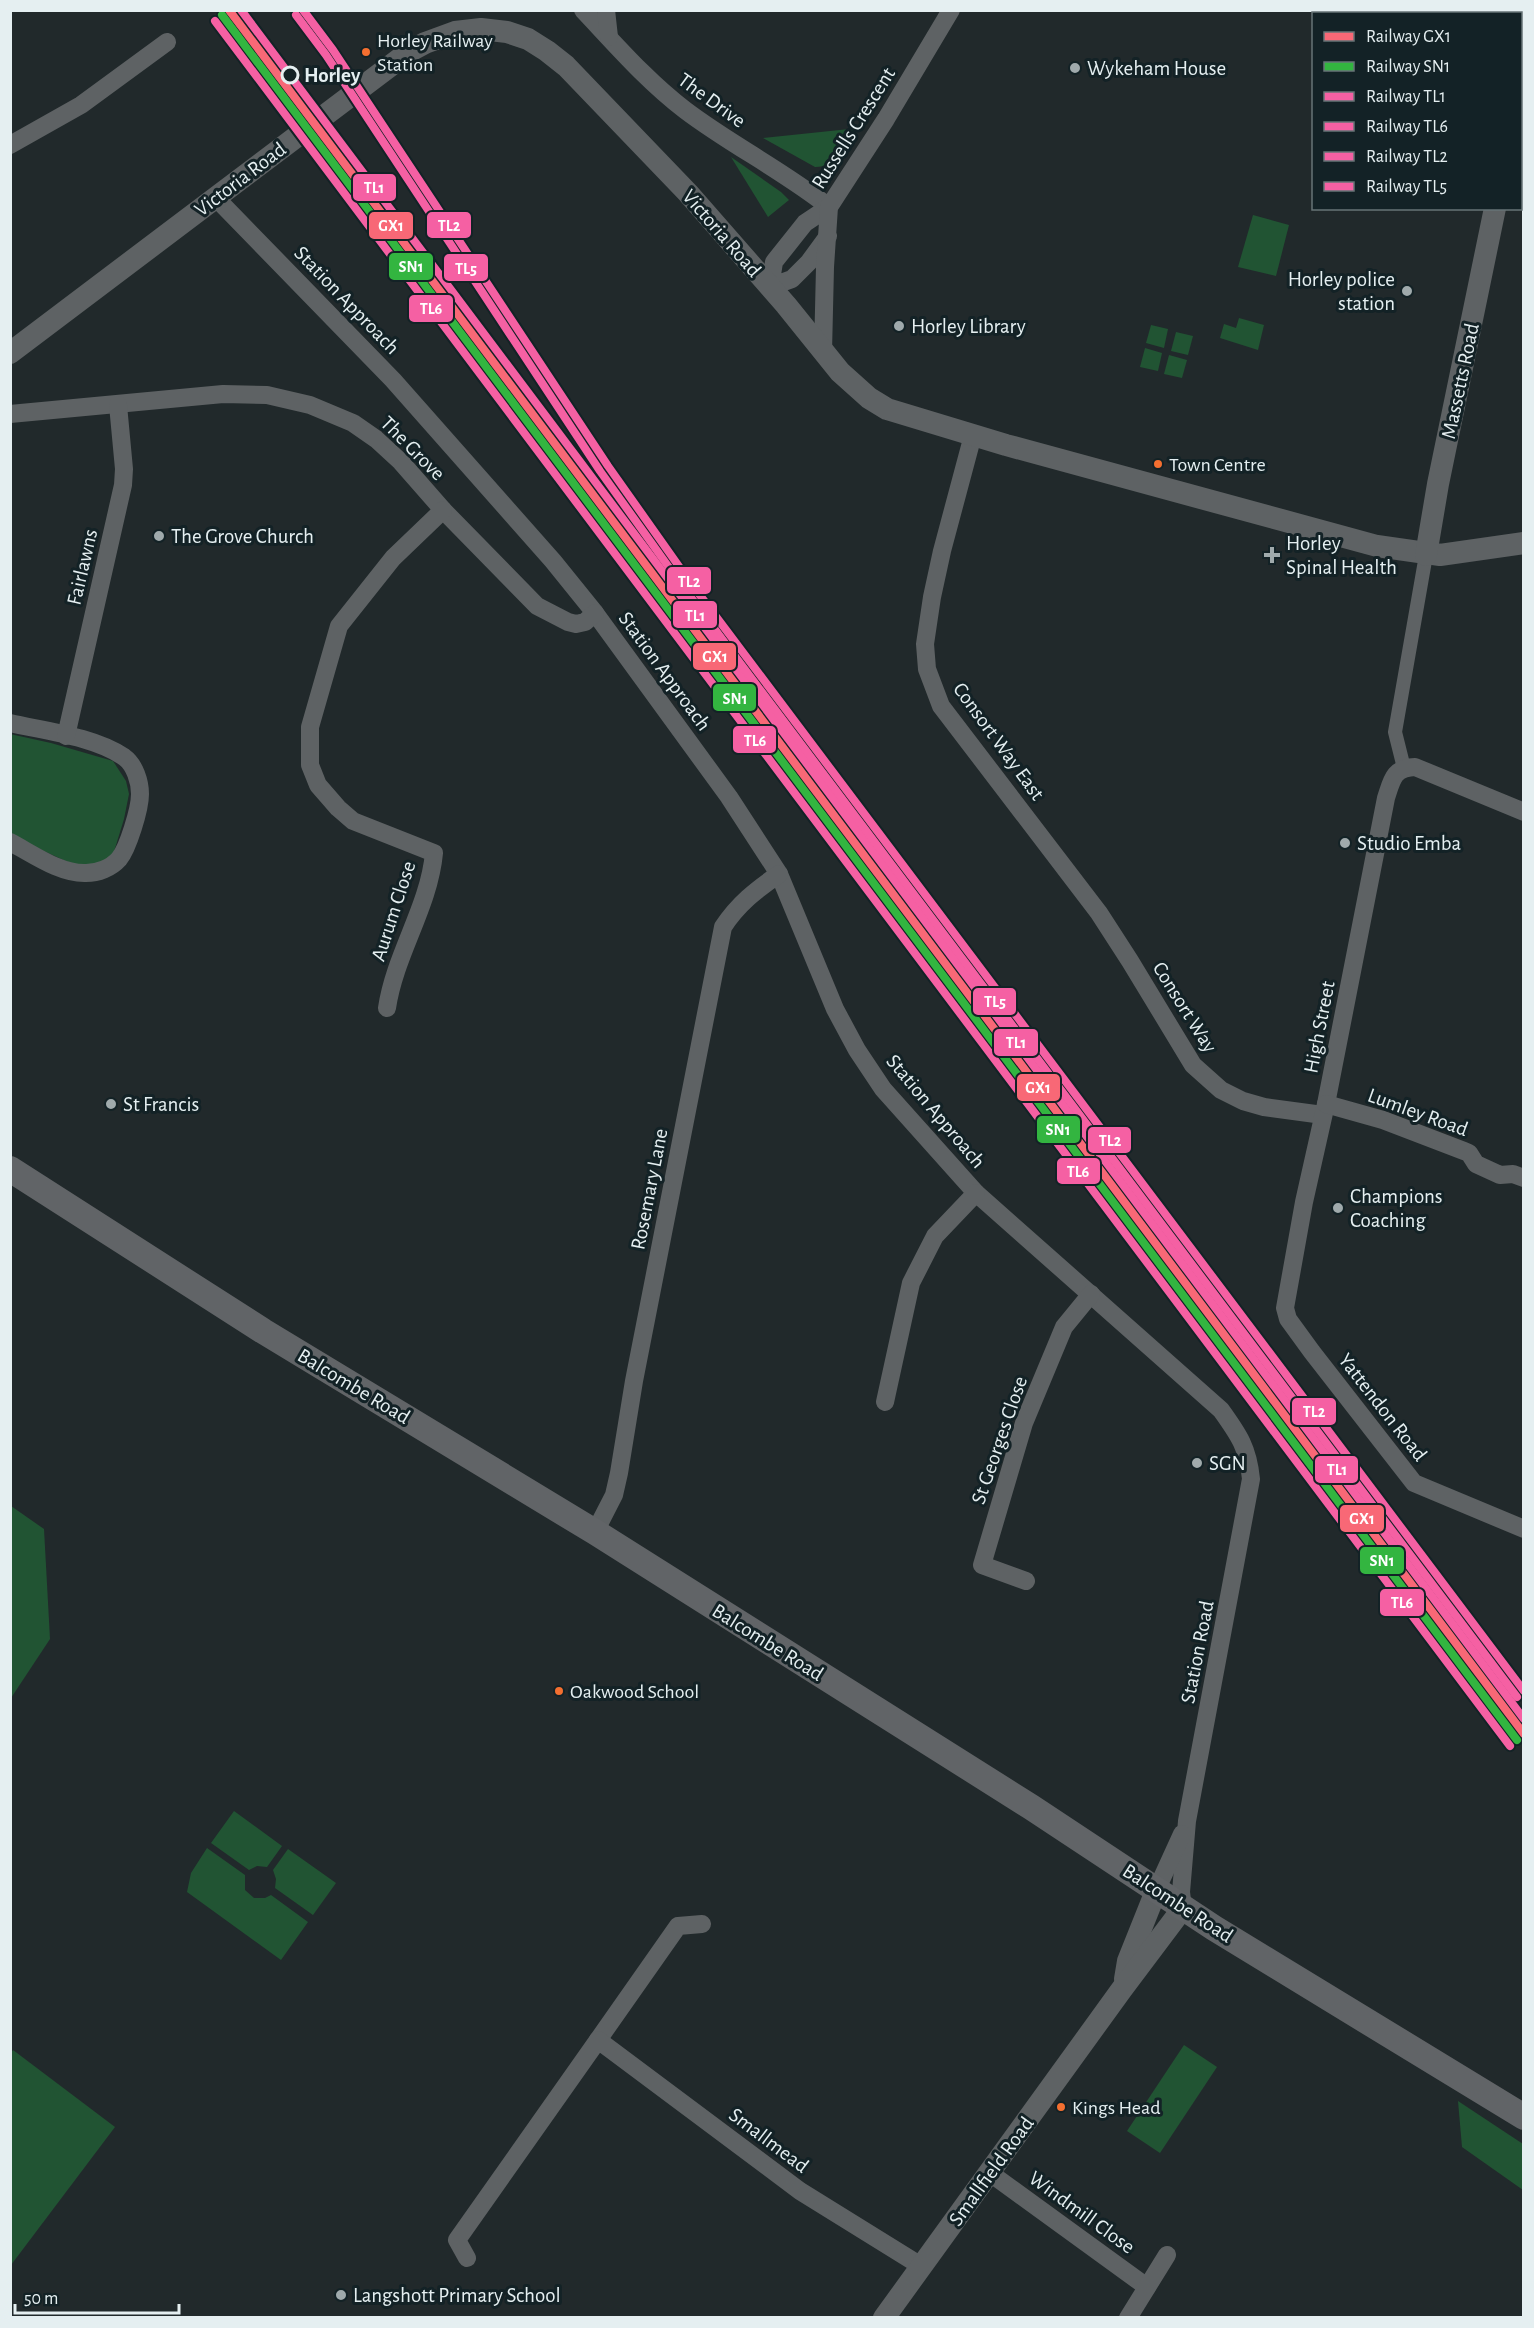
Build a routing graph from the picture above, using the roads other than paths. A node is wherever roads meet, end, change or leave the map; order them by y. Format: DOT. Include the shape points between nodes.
graph roads {
  1 [pos="583,10"];
  2 [pos="606,10"];
  3 [pos="951,10"];
  4 [pos="609,38"];
  5 [pos="167,42"];
  6 [pos="10,145"];
  7 [pos="216,198"];
  8 [pos="829,207"];
  9 [pos="1495,210"];
  10 [pos="828,235"];
  11 [pos="770,287"];
  12 [pos="13,351"];
  13 [pos="823,352"];
  14 [pos="118,405"];
  15 [pos="10,414"];
  16 [pos="973,435"];
  17 [pos="443,510"];
  18 [pos="1524,543"];
  19 [pos="1426,555"];
  20 [pos="595,613"];
  21 [pos="10,723"];
  22 [pos="66,736"];
  23 [pos="1399,772"];
  24 [pos="1524,812"];
  25 [pos="10,842"];
  26 [pos="779,874"];
  27 [pos="1099,913"];
  28 [pos="387,1008"];
  29 [pos="1325,1109"];
  30 [pos="10,1169"];
  31 [pos="1518,1176"];
  32 [pos="976,1193"];
  33 [pos="1288,1286"];
  34 [pos="1091,1294"];
  35 [pos="885,1402"];
  36 [pos="1221,1410"];
  37 [pos="1524,1529"];
  38 [pos="595,1532"];
  39 [pos="1026,1581"];
  40 [pos="1187,1821"];
  41 [pos="1156,1891"];
  42 [pos="1184,1908"];
  43 [pos="702,1924"];
  44 [pos="1122,1989"];
  45 [pos="598,2040"];
  46 [pos="1524,2117"];
  47 [pos="990,2173"];
  48 [pos="1167,2255"];
  49 [pos="467,2258"];
  50 [pos="921,2266"];
  51 [pos="1147,2287"];
  52 [pos="884,2318"];
  53 [pos="1128,2318"];
  1 -- 4 [label="street, The Drive"];
  2 -- 4 [label="street"];
  3 -- 8 [label="street, Russells Crescent"];
  4 -- 8 [label="street, The Drive" via="686,111"];
  5 -- 6 [label="street" via="81,105"];
  7 -- 11 [label="street, Victoria Road" via="418,47 454,32 498,31 528,39 566,66 640,141"];
  7 -- 12 [label="street, Victoria Road"];
  7 -- 20 [label="street, Station Approach" via="393,380"];
  8 -- 10 [label="street, Russells Crescent"];
  8 -- 11 [label="street" via="805,223 774,262"];
  9 -- 19 [label="street, Massetts Road"];
  10 -- 11 [label="street" via="792,279"];
  10 -- 13 [label="street, Russells Crescent"];
  11 -- 13 [label="street, Victoria Road"];
  13 -- 16 [label="street, Victoria Road" via="869,398 887,409"];
  14 -- 15 [label="street, The Grove"];
  14 -- 17 [label="street, The Grove" via="223,394 267,395 310,405 376,438"];
  14 -- 22 [label="street, Fairlawns" via="123,485"];
  16 -- 19 [label="street, Victoria Road" via="1377,546"];
  16 -- 27 [label="street, Consort Way East" via="932,597 925,644 927,669 941,706"];
  17 -- 20 [label="street, The Grove" via="537,606 576,624"];
  17 -- 28 [label="street, Aurum Close" via="393,558 339,626 310,727 310,765 318,784 338,807 353,820 434,853 432,873 385,976"];
  18 -- 19 [label="street, Victoria Road"];
  19 -- 23 [label="street" via="1395,732"];
  20 -- 26 [label="street, Station Approach" via="729,797"];
  21 -- 22 [label="street"];
  22 -- 25 [label="street" via="120,755 137,776 140,795 128,844 113,865 85,873 63,869"];
  23 -- 24 [label="street" via="1415,767"];
  23 -- 29 [label="street, High Street" via="1386,798"];
  26 -- 32 [label="street, Station Approach" via="835,1009 857,1050 883,1089"];
  26 -- 38 [label="street, Rosemary Lane" via="734,910 723,927 617,1484"];
  27 -- 29 [label="street, Consort Way" via="1193,1065 1206,1079 1243,1101 1264,1107"];
  29 -- 31 [label="street, Lumley Road" via="1383,1120 1469,1154 1476,1164 1500,1174"];
  29 -- 33 [label="street, High Street"];
  30 -- 38 [label="main road, Balcombe Road" via="263,1331"];
  32 -- 34 [label="street, Station Approach"];
  32 -- 35 [label="street" via="935,1236 911,1283"];
  33 -- 37 [label="street, Yattendon Road" via="1288,1320 1414,1483"];
  34 -- 36 [label="street, Station Approach"];
  34 -- 39 [label="street, St Georges Close" via="1064,1327 1024,1423 982,1565"];
  36 -- 40 [label="street, Station Road" via="1245,1446 1251,1479"];
  38 -- 41 [label="main road, Balcombe Road" via="1031,1807"];
  40 -- 41 [label="street"];
  40 -- 42 [label="street, Station Road" via="1181,1892"];
  41 -- 42 [label="main road, Balcombe Road"];
  41 -- 44 [label="street" via="1128,1961"];
  42 -- 44 [label="street, Smallfield Road"];
  42 -- 46 [label="main road, Balcombe Road"];
  43 -- 45 [label="street" via="678,1926"];
  44 -- 47 [label="street, Smallfield Road"];
  45 -- 49 [label="street" via="458,2240"];
  45 -- 50 [label="street, Smallmead" via="800,2191"];
  47 -- 50 [label="street, Smallfield Road"];
  47 -- 51 [label="street, Windmill Close"];
  48 -- 51 [label="street"];
  50 -- 52 [label="street, Smallfield Road"];
  51 -- 53 [label="street"];
}
